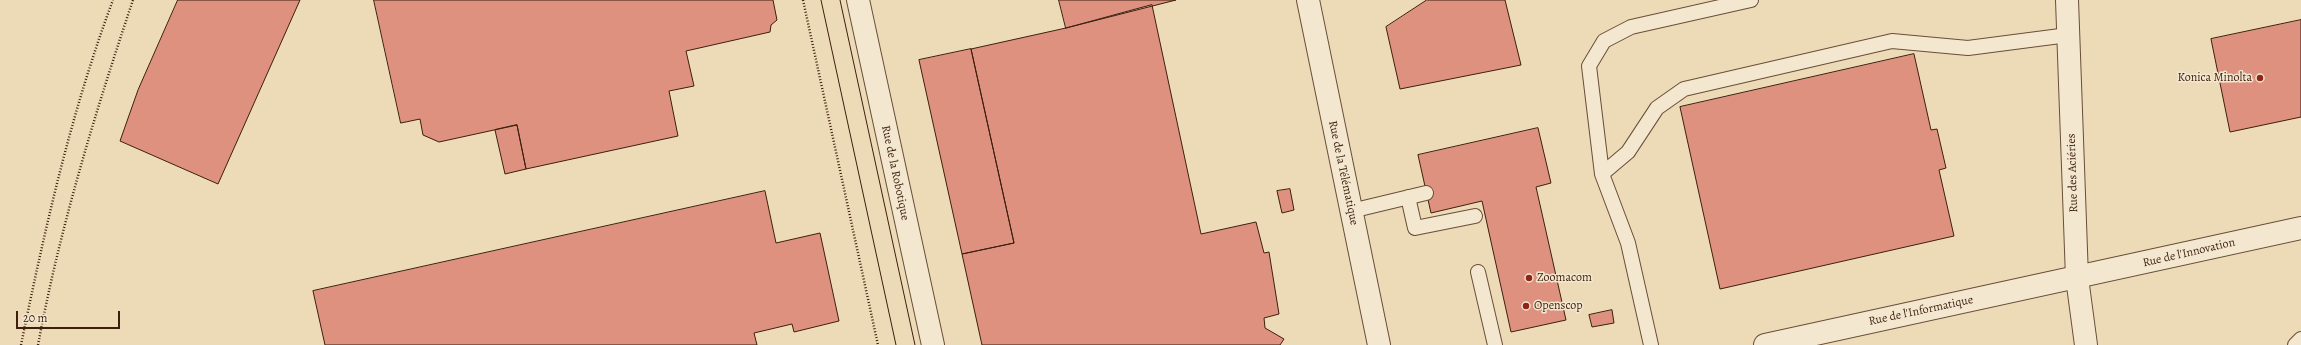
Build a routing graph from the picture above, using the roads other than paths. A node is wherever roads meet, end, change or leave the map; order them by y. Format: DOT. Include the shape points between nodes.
graph roads {
  1 [pos="858,0"];
  2 [pos="1308,0"];
  3 [pos="1751,0"];
  4 [pos="2067,0"];
  5 [pos="2068,35"];
  6 [pos="1602,174"];
  7 [pos="1426,193"];
  8 [pos="1408,197"];
  9 [pos="1351,211"];
  10 [pos="1475,216"];
  11 [pos="2301,228"];
  12 [pos="1478,272"];
  13 [pos="2077,278"];
  14 [pos="2301,339"];
  15 [pos="933,345"];
  16 [pos="1379,345"];
  17 [pos="1495,345"];
  18 [pos="1651,345"];
  19 [pos="1765,345"];
  20 [pos="2086,345"];
  21 [pos="2295,345"];
  1 -- 15 [label="street, Rue de la Robotique"];
  2 -- 9 [label="street, Rue de la Télématique"];
  3 -- 6 [label="lane" via="1632,27 1604,41 1589,66"];
  4 -- 5 [label="street, Rue des Aciéries"];
  5 -- 6 [label="lane" via="1968,48 1892,41 1684,89 1657,108 1628,152"];
  5 -- 13 [label="street, Rue des Aciéries"];
  6 -- 18 [label="lane" via="1628,243"];
  7 -- 8 [label="lane"];
  8 -- 9 [label="lane"];
  8 -- 10 [label="lane" via="1415,228"];
  9 -- 16 [label="street, Rue de la Télématique"];
  11 -- 13 [label="street, Rue de l'Innovation"];
  12 -- 17 [label="lane"];
  13 -- 19 [label="street, Rue de l'Informatique"];
  13 -- 20 [label="street, Rue des Aciéries"];
  14 -- 21 [label="lane"];
}
